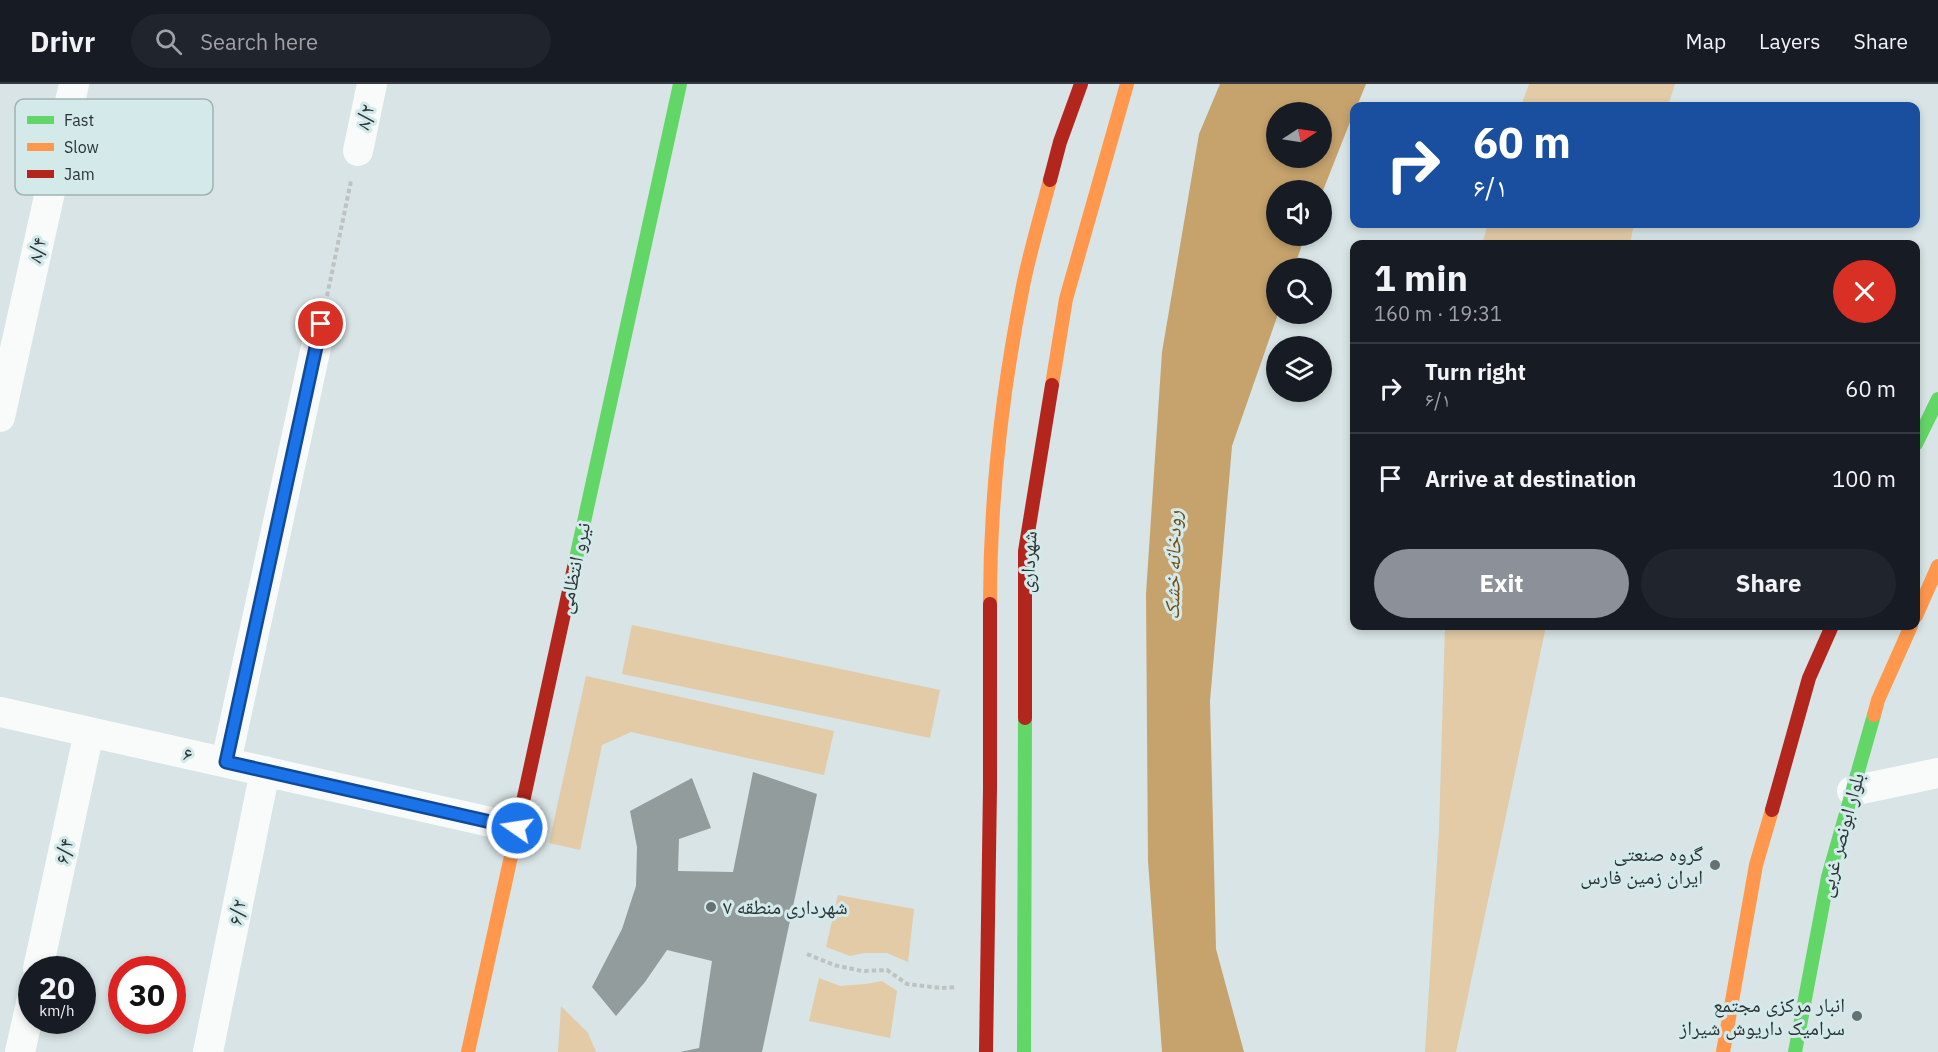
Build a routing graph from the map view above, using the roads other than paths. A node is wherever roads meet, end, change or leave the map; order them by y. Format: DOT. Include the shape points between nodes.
graph roads {
  1 [pos="74,84"];
  2 [pos="372,84"];
  3 [pos="680,84"];
  4 [pos="1081,84"];
  5 [pos="1127,84"];
  6 [pos="71,99"];
  7 [pos="358,151"];
  8 [pos="49,195"];
  9 [pos="321,324"];
  10 [pos="1938,399"];
  11 [pos="0,417"];
  12 [pos="1920,436"];
  13 [pos="1938,566"];
  14 [pos="1920,607"];
  15 [pos="1830,630"];
  16 [pos="1909,630"];
  17 [pos="0,712"];
  18 [pos="89,732"];
  19 [pos="226,762"];
  20 [pos="265,771"];
  21 [pos="1938,773"];
  22 [pos="1852,791"];
  23 [pos="517,828"];
  24 [pos="41,956"];
  25 [pos="24,1034"];
  26 [pos="20,1052"];
  27 [pos="208,1052"];
  28 [pos="468,1052"];
  29 [pos="986,1052"];
  30 [pos="1024,1052"];
  31 [pos="1723,1052"];
  32 [pos="1795,1052"];
  1 -- 6 [label="street, ۸/۴"];
  2 -- 7 [label="street, ۸/۲"];
  3 -- 23 [label="street, نیرو انتظامی"];
  4 -- 29 [label="street, شهرداری" via="1060,142 1023,285 1001,413 990,564"];
  5 -- 30 [label="street, شهرداری" via="1066,299 1025,550"];
  8 -- 11 [label="street, ۸/۴"];
  9 -- 19 [label="street"];
  10 -- 12 [label="street"];
  13 -- 14 [label="street"];
  15 -- 31 [label="street" via="1809,678 1756,865"];
  16 -- 22 [label="street, بلوار ابونصر غربی" via="1878,699"];
  17 -- 18 [label="street, ۶"];
  18 -- 19 [label="street, ۶"];
  18 -- 24 [label="street, ۶/۴"];
  19 -- 20 [label="street, ۶"];
  20 -- 23 [label="street, ۶"];
  20 -- 27 [label="street, ۶/۲"];
  21 -- 22 [label="street"];
  22 -- 32 [label="street, بلوار ابونصر غربی" via="1828,877"];
  23 -- 28 [label="street, نیرو انتظامی"];
  25 -- 26 [label="street"];
}
